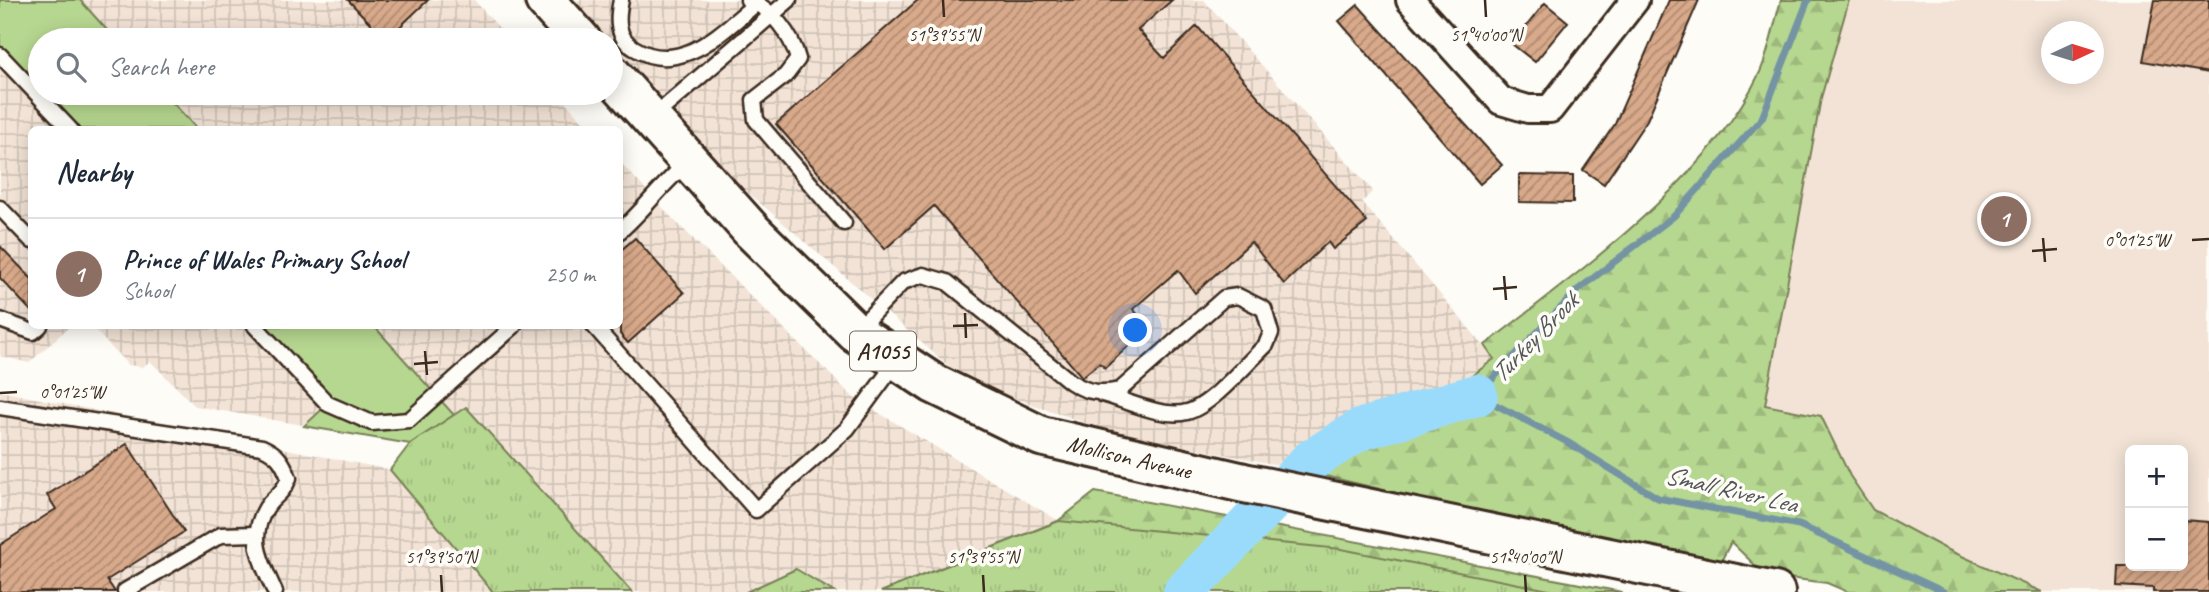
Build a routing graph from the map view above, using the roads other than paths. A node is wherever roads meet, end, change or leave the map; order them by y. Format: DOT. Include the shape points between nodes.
graph roads {
  1 [pos="546,0"];
  2 [pos="621,0"];
  3 [pos="789,0"];
  4 [pos="1410,0"];
  5 [pos="1634,0"];
  6 [pos="753,1"];
  7 [pos="771,15"];
  8 [pos="570,28"];
  9 [pos="619,28"];
  10 [pos="623,37"];
  11 [pos="0,55"];
  12 [pos="28,84"];
  13 [pos="623,87"];
  14 [pos="48,105"];
  15 [pos="652,119"];
  16 [pos="68,126"];
  17 [pos="688,162"];
  18 [pos="0,208"];
  19 [pos="844,223"];
  20 [pos="623,228"];
  21 [pos="28,237"];
  22 [pos="0,320"];
  23 [pos="36,329"];
  24 [pos="258,329"];
  25 [pos="510,329"];
  26 [pos="597,329"];
  27 [pos="855,332"];
  28 [pos="897,361"];
  29 [pos="1102,394"];
  30 [pos="0,407"];
  31 [pos="256,534"];
  32 [pos="125,591"];
  33 [pos="275,592"];
  34 [pos="1775,592"];
  1 -- 8 [label="main road"];
  2 -- 9 [label="lane"];
  3 -- 7 [label="lane"];
  4 -- 5 [label="street" via="1501,101 1528,109 1550,109"];
  6 -- 7 [label="lane"];
  6 -- 10 [label="lane" via="695,51 661,59 635,49"];
  7 -- 15 [label="lane"];
  7 -- 19 [label="lane" via="794,45 797,59 786,75 754,100 756,120"];
  11 -- 12 [label="lane"];
  13 -- 15 [label="main road, Mollison Avenue / A1055"];
  14 -- 16 [label="lane"];
  15 -- 17 [label="main road, Mollison Avenue / A1055"];
  17 -- 20 [label="lane"];
  17 -- 27 [label="main road, Mollison Avenue / A1055"];
  18 -- 21 [label="lane"];
  22 -- 23 [label="lane" via="33,332"];
  24 -- 25 [label="lane" via="328,404 372,423 410,420"];
  26 -- 28 [label="lane" via="756,510 847,429"];
  27 -- 28 [label="main road, Mollison Avenue / A1055"];
  27 -- 29 [label="lane" via="903,282 923,275 947,282 1071,382"];
  28 -- 34 [label="main road, Mollison Avenue / A1055" via="981,409 1041,436 1244,483"];
  29 -- 29 [label="lane" via="1120,390 1224,298 1238,296 1264,309 1271,333 1266,345 1200,406 1186,413 1169,413"];
  30 -- 31 [label="lane" via="274,452 289,478 283,492 267,505"];
  31 -- 32 [label="lane" via="221,535"];
  31 -- 33 [label="lane" via="260,564"];
}
